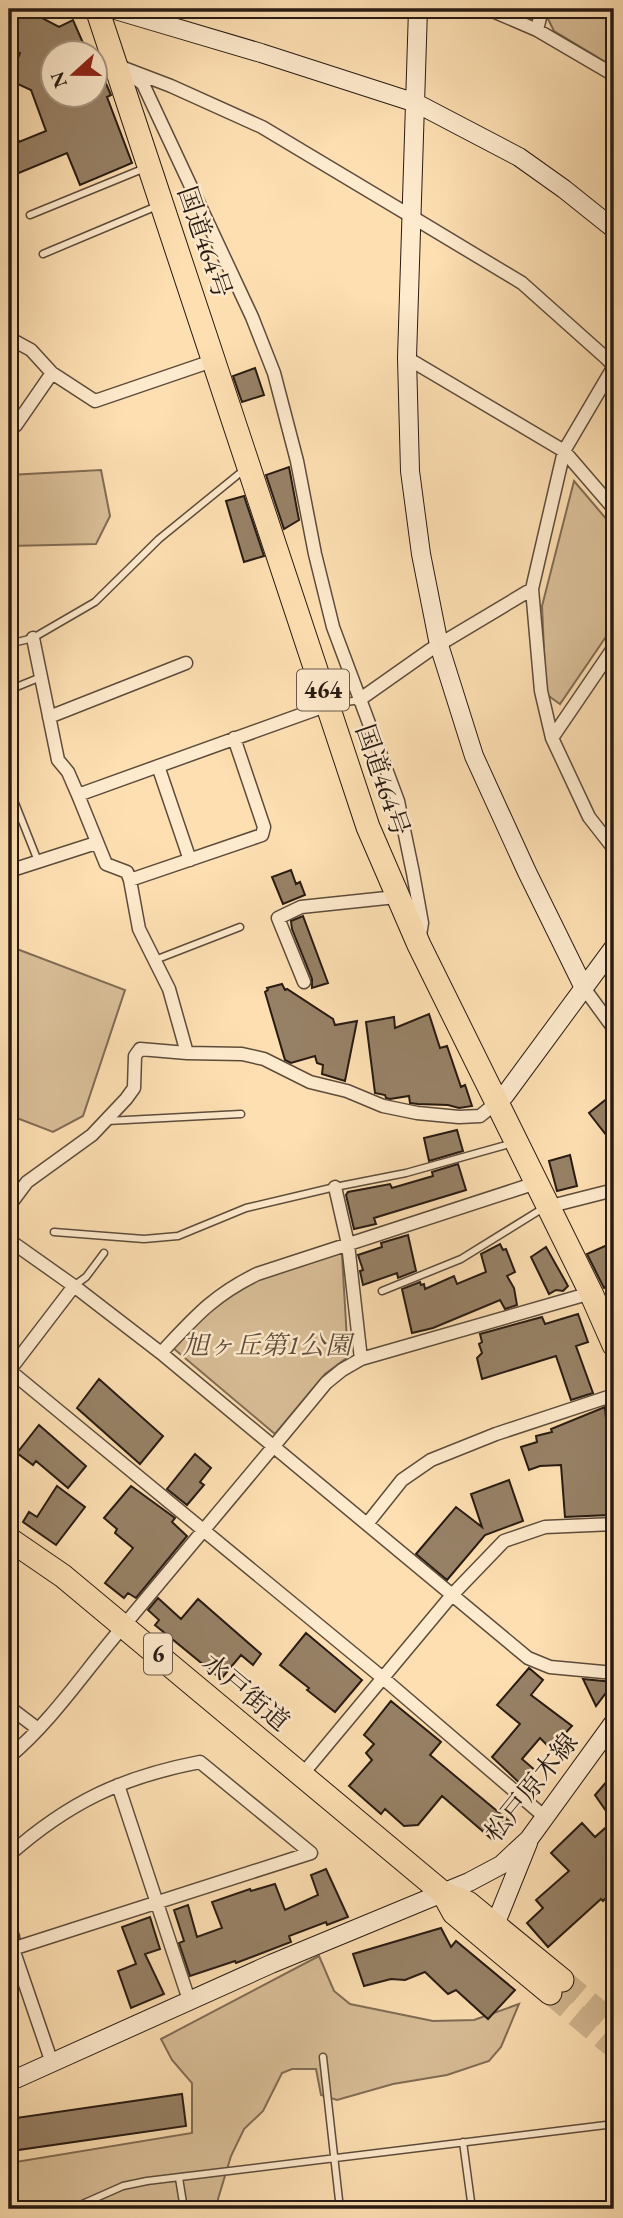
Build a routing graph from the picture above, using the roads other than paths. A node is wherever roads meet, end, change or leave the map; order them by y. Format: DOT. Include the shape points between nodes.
graph roads {
  1 [pos="91,9"];
  2 [pos="97,9"];
  3 [pos="112,9"];
  4 [pos="418,9"];
  5 [pos="488,9"];
  6 [pos="542,9"];
  7 [pos="537,30"];
  8 [pos="116,65"];
  9 [pos="614,75"];
  10 [pos="416,103"];
  11 [pos="162,204"];
  12 [pos="30,215"];
  13 [pos="412,216"];
  14 [pos="614,229"];
  15 [pos="43,254"];
  16 [pos="9,338"];
  17 [pos="407,358"];
  18 [pos="215,360"];
  19 [pos="614,366"];
  20 [pos="52,373"];
  21 [pos="9,422"];
  22 [pos="564,451"];
  23 [pos="249,466"];
  24 [pos="614,509"];
  25 [pos="532,589"];
  26 [pos="33,639"];
  27 [pos="9,644"];
  28 [pos="439,645"];
  29 [pos="613,653"];
  30 [pos="186,663"];
  31 [pos="41,677"];
  32 [pos="9,690"];
  33 [pos="359,700"];
  34 [pos="328,705"];
  35 [pos="49,718"];
  36 [pos="234,738"];
  37 [pos="552,738"];
  38 [pos="158,766"];
  39 [pos="9,788"];
  40 [pos="78,795"];
  41 [pos="96,843"];
  42 [pos="614,849"];
  43 [pos="190,860"];
  44 [pos="39,862"];
  45 [pos="9,871"];
  46 [pos="130,880"];
  47 [pos="396,897"];
  48 [pos="240,927"];
  49 [pos="419,946"];
  50 [pos="614,947"];
  51 [pos="155,960"];
  52 [pos="304,982"];
  53 [pos="584,988"];
  54 [pos="614,1030"];
  55 [pos="187,1054"];
  56 [pos="496,1104"];
  57 [pos="241,1114"];
  58 [pos="105,1121"];
  59 [pos="515,1142"];
  60 [pos="536,1183"];
  61 [pos="335,1187"];
  62 [pos="614,1190"];
  63 [pos="9,1206"];
  64 [pos="547,1207"];
  65 [pos="54,1231"];
  66 [pos="9,1240"];
  67 [pos="348,1244"];
  68 [pos="104,1253"];
  69 [pos="74,1286"];
  70 [pos="383,1291"];
  71 [pos="591,1293"];
  72 [pos="614,1345"];
  73 [pos="160,1353"];
  74 [pos="361,1359"];
  75 [pos="9,1371"];
  76 [pos="614,1395"];
  77 [pos="274,1446"];
  78 [pos="367,1524"];
  79 [pos="614,1524"];
  80 [pos="202,1530"];
  81 [pos="9,1539"];
  82 [pos="452,1595"];
  83 [pos="124,1625"];
  84 [pos="614,1673"];
  85 [pos="384,1679"];
  86 [pos="9,1707"];
  87 [pos="614,1722"];
  88 [pos="38,1729"];
  89 [pos="9,1757"];
  90 [pos="302,1776"];
  91 [pos="118,1785"];
  92 [pos="546,1818"];
  93 [pos="529,1839"];
  94 [pos="9,1855"];
  95 [pos="443,1893"];
  96 [pos="156,1904"];
  97 [pos="9,1925"];
  98 [pos="495,1925"];
  99 [pos="11,1950"];
  100 [pos="189,2000"];
  101 [pos="323,2057"];
  102 [pos="52,2063"];
  103 [pos="9,2082"];
  104 [pos="614,2124"];
  105 [pos="463,2142"];
  106 [pos="334,2159"];
  107 [pos="179,2178"];
  108 [pos="71,2209"];
  109 [pos="184,2209"];
  110 [pos="340,2209"];
  111 [pos="472,2209"];
  1 -- 12 [label="lane" via="146,168"];
  2 -- 8 [label="highway, 国道464号 / 464"];
  3 -- 10 [label="street"];
  4 -- 10 [label="street"];
  5 -- 7 [label="street"];
  6 -- 7 [label="street"];
  7 -- 9 [label="street"];
  8 -- 11 [label="highway, 国道464号 / 464"];
  8 -- 13 [label="street" via="262,127"];
  8 -- 33 [label="street" via="143,84 274,373 333,627"];
  10 -- 13 [label="street"];
  10 -- 14 [label="street" via="519,157"];
  11 -- 15 [label="lane"];
  11 -- 18 [label="highway, 国道464号 / 464"];
  13 -- 17 [label="street"];
  13 -- 19 [label="street" via="522,283"];
  16 -- 20 [label="street" via="31,350"];
  17 -- 22 [label="street"];
  17 -- 28 [label="street" via="410,471"];
  18 -- 20 [label="street" via="95,401"];
  18 -- 23 [label="highway, 国道464号 / 464"];
  19 -- 22 [label="street"];
  20 -- 21 [label="street" via="16,425"];
  22 -- 24 [label="street"];
  22 -- 25 [label="street"];
  23 -- 26 [label="lane" via="159,539 95,603"];
  23 -- 34 [label="highway, 国道464号 / 464"];
  25 -- 28 [label="street"];
  25 -- 37 [label="street" via="541,691"];
  26 -- 27 [label="lane"];
  26 -- 31 [label="street"];
  28 -- 33 [label="street"];
  28 -- 53 [label="street" via="474,756"];
  29 -- 37 [label="street"];
  30 -- 35 [label="street"];
  31 -- 32 [label="lane"];
  31 -- 35 [label="street"];
  33 -- 34 [label="lane"];
  33 -- 49 [label="street" via="398,801 422,923"];
  34 -- 36 [label="street"];
  34 -- 47 [label="highway, 国道464号 / 464"];
  35 -- 40 [label="street" via="58,760"];
  36 -- 38 [label="street"];
  36 -- 43 [label="street" via="264,827 262,835"];
  37 -- 42 [label="street" via="589,817"];
  38 -- 40 [label="street"];
  38 -- 43 [label="street"];
  39 -- 44 [label="lane"];
  40 -- 41 [label="street"];
  41 -- 44 [label="street"];
  41 -- 46 [label="street" via="106,864 127,872"];
  43 -- 46 [label="street"];
  44 -- 45 [label="street"];
  46 -- 51 [label="street" via="139,929"];
  47 -- 49 [label="highway, 国道464号 / 464"];
  47 -- 52 [label="street" via="301,907 278,918"];
  48 -- 51 [label="lane"];
  49 -- 56 [label="highway, 国道464号 / 464"];
  50 -- 53 [label="street"];
  51 -- 55 [label="street" via="169,989"];
  53 -- 54 [label="street"];
  53 -- 56 [label="street"];
  55 -- 56 [label="street" via="242,1054 264,1059 310,1082 417,1113 480,1116"];
  55 -- 58 [label="street" via="140,1049 135,1056 134,1088"];
  56 -- 59 [label="highway, 国道464号 / 464"];
  57 -- 58 [label="lane"];
  58 -- 63 [label="street" via="27,1182"];
  59 -- 60 [label="highway, 国道464号 / 464"];
  59 -- 61 [label="lane" via="449,1163"];
  60 -- 64 [label="highway, 国道464号 / 464"];
  60 -- 67 [label="street"];
  61 -- 65 [label="lane" via="246,1208 178,1236 144,1239"];
  61 -- 67 [label="street"];
  62 -- 64 [label="street"];
  64 -- 70 [label="lane" via="461,1259"];
  64 -- 71 [label="highway, 国道464号 / 464"];
  66 -- 69 [label="street"];
  67 -- 73 [label="street" via="232,1286 208,1303"];
  67 -- 74 [label="street"];
  68 -- 69 [label="lane"];
  69 -- 73 [label="street"];
  69 -- 75 [label="street"];
  71 -- 72 [label="highway, 国道464号 / 464"];
  71 -- 74 [label="street"];
  73 -- 77 [label="street"];
  74 -- 77 [label="street" via="326,1383"];
  75 -- 80 [label="street"];
  76 -- 78 [label="street" via="431,1460 402,1480"];
  77 -- 78 [label="street"];
  77 -- 80 [label="street"];
  78 -- 82 [label="street"];
  79 -- 82 [label="street" via="545,1527 504,1541"];
  80 -- 83 [label="street"];
  80 -- 85 [label="street"];
  81 -- 83 [label="highway, 水戸街道 / 6"];
  82 -- 84 [label="street" via="528,1658 550,1667"];
  82 -- 85 [label="street"];
  83 -- 88 [label="street"];
  83 -- 90 [label="highway, 水戸街道 / 6"];
  85 -- 90 [label="street"];
  85 -- 92 [label="street"];
  86 -- 88 [label="street"];
  87 -- 92 [label="street, 松戸原木線"];
  88 -- 89 [label="street"];
  90 -- 95 [label="highway, 水戸街道 / 6"];
  91 -- 94 [label="street" via="57,1817"];
  91 -- 96 [label="street"];
  91 -- 96 [label="street" via="200,1762 311,1853"];
  92 -- 93 [label="street, 松戸原木線"];
  93 -- 95 [label="street, 松戸原木線" via="500,1865"];
  93 -- 98 [label="street"];
  95 -- 98 [label="highway, 水戸街道 / 6" via="468,1903"];
  95 -- 98 [label="highway, 水戸街道 / 6" via="454,1913 556,1987"];
  95 -- 100 [label="street, 松戸原木線"];
  96 -- 99 [label="street"];
  96 -- 100 [label="street"];
  97 -- 99 [label="street"];
  99 -- 102 [label="street"];
  100 -- 102 [label="street, 松戸原木線"];
  101 -- 106 [label="lane"];
  102 -- 103 [label="street, 松戸原木線"];
  104 -- 105 [label="lane"];
  105 -- 106 [label="lane"];
  105 -- 111 [label="lane"];
  106 -- 107 [label="lane"];
  106 -- 110 [label="lane"];
  107 -- 108 [label="lane" via="123,2186"];
  107 -- 109 [label="lane"];
}
